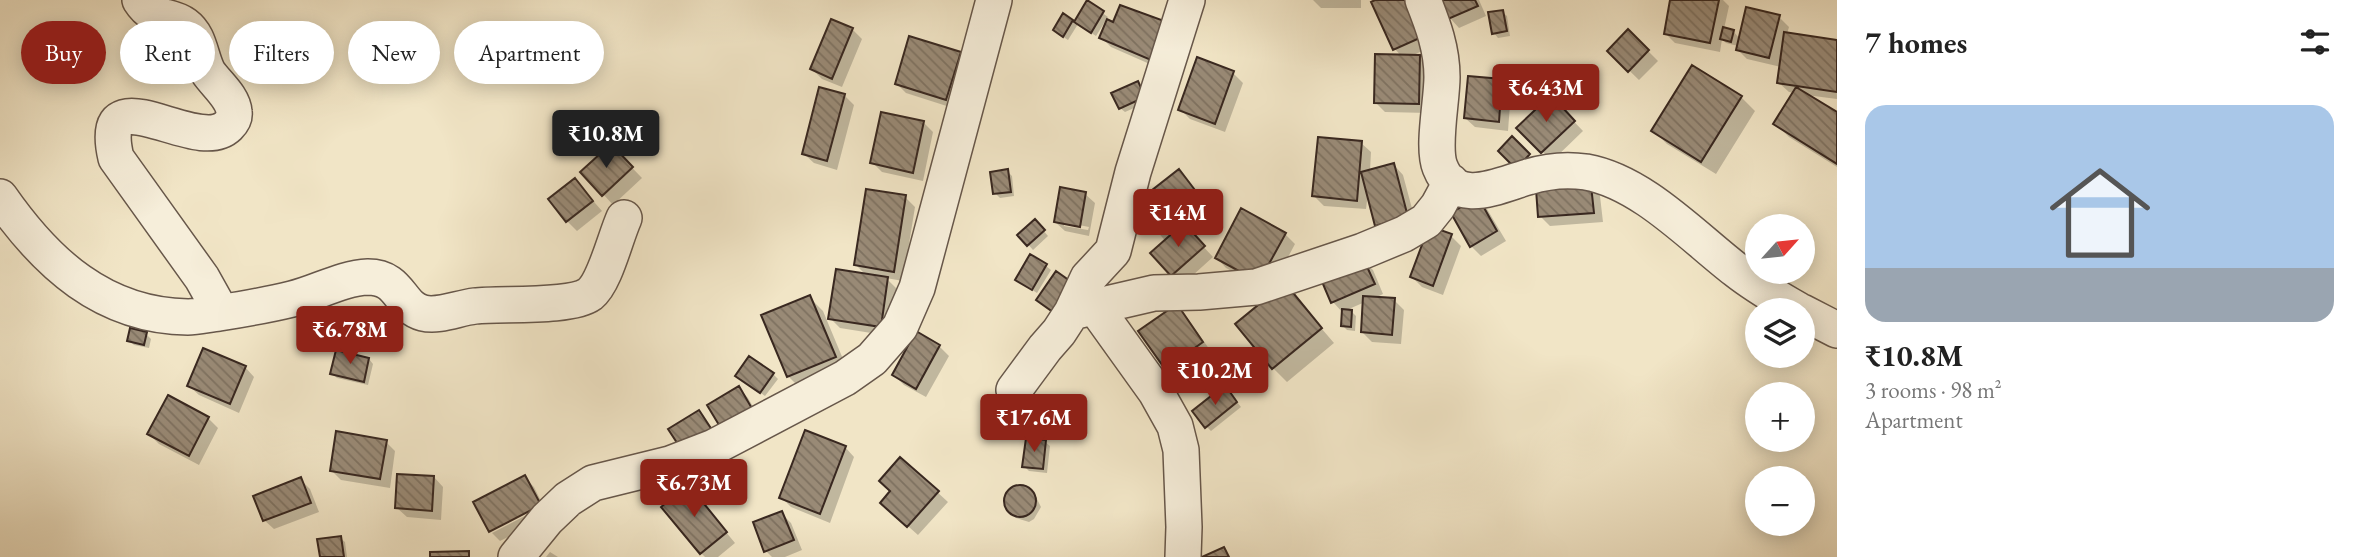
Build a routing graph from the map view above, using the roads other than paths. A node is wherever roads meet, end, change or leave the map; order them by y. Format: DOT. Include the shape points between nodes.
graph roads {
  1 [pos="140,0"];
  2 [pos="994,0"];
  3 [pos="1187,0"];
  4 [pos="1423,0"];
  5 [pos="1451,182"];
  6 [pos="0,197"];
  7 [pos="624,218"];
  8 [pos="1780,298"];
  9 [pos="1083,309"];
  10 [pos="221,312"];
  11 [pos="1815,319"];
  12 [pos="1837,330"];
  13 [pos="1014,390"];
  14 [pos="516,557"];
  15 [pos="1182,557"];
  1 -- 10 [label="street" via="156,16 182,23 191,31 208,72 232,103 233,121 217,133 183,130 131,115 114,127 112,139 117,158"];
  2 -- 14 [label="street" via="917,288 900,327 872,359 845,378 750,430 670,464 593,482 547,519"];
  3 -- 9 [label="street" via="1113,251 1088,278"];
  4 -- 5 [label="street" via="1438,40 1442,74 1436,147 1440,167"];
  5 -- 8 [label="street" via="1465,191 1481,191 1559,170 1610,179 1667,214 1737,271"];
  5 -- 9 [label="street" via="1426,221 1363,251 1256,287 1154,293"];
  6 -- 10 [label="street" via="19,225 55,262 99,296 148,314 190,318"];
  7 -- 10 [label="street" via="600,283 588,295 571,301 422,313 412,308 395,285 367,277 294,299"];
  9 -- 13 [label="street" via="1045,348"];
  9 -- 15 [label="street" via="1156,392 1175,426 1181,450"];
  11 -- 12 [label="street"];
}
